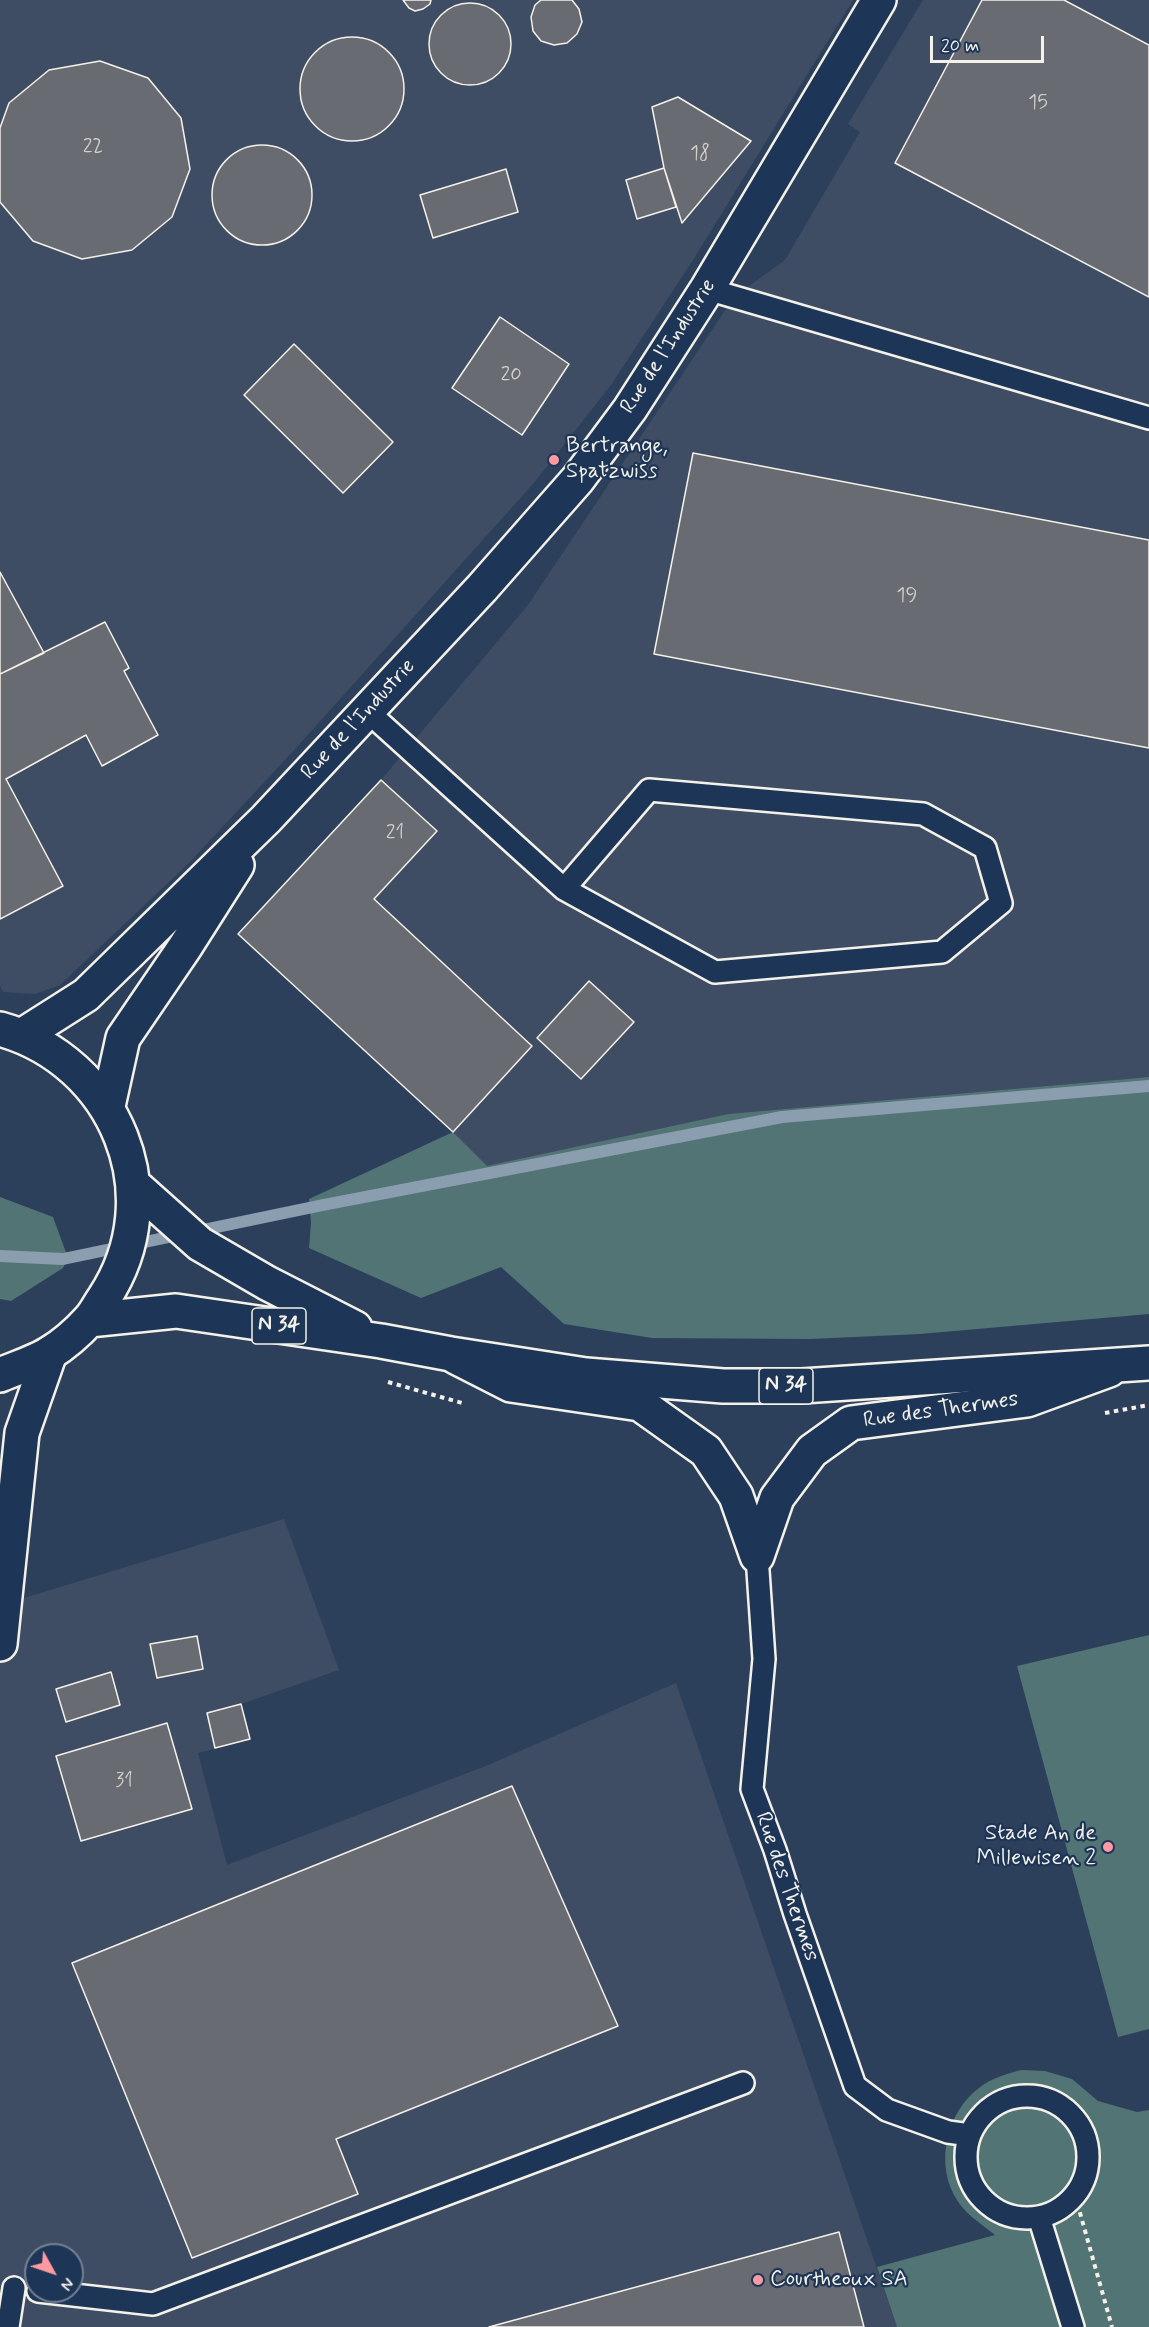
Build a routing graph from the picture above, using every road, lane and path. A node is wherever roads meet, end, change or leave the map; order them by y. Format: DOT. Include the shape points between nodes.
graph roads {
  1 [pos="879,0"];
  2 [pos="707,289"];
  3 [pos="1149,418"];
  4 [pos="367,711"];
  5 [pos="266,819"];
  6 [pos="564,889"];
  7 [pos="11,1032"];
  8 [pos="108,1106"];
  9 [pos="134,1185"];
  10 [pos="89,1320"];
  11 [pos="381,1341"];
  12 [pos="50,1353"];
  13 [pos="451,1354"];
  14 [pos="1135,1364"];
  15 [pos="0,1374"];
  16 [pos="382,1380"];
  17 [pos="471,1406"];
  18 [pos="757,1556"];
  19 [pos="2,1592"];
  20 [pos="0,1644"];
  21 [pos="743,2083"];
  22 [pos="970,2135"];
  23 [pos="1075,2195"];
  24 [pos="1039,2217"];
  25 [pos="7,2287"];
  26 [pos="24,2289"];
  27 [pos="84,2296"];
  28 [pos="8,2327"];
  29 [pos="1073,2327"];
  30 [pos="1112,2327"];
  1 -- 2 [label="street, Rue de l'Industrie"];
  2 -- 3 [label="lane"];
  2 -- 4 [label="street, Rue de l'Industrie" via="630,409 578,479"];
  4 -- 5 [label="street, Rue de l'Industrie"];
  4 -- 6 [label="lane"];
  5 -- 7 [label="street, Rue de l'Industrie" via="86,995"];
  5 -- 8 [label="street, Rue de l'Industrie" via="123,1038"];
  6 -- 6 [label="lane" via="714,972 942,952 1001,903 985,848 923,814 649,790"];
  7 -- 8 [label="street" via="71,1064"];
  8 -- 9 [label="street" via="125,1144"];
  9 -- 10 [label="street" via="132,1232 118,1277"];
  9 -- 11 [label="street, N 34" via="200,1244"];
  10 -- 11 [label="street, N 34" via="176,1311"];
  10 -- 12 [label="street"];
  11 -- 13 [label="street, N 34"];
  12 -- 15 [label="street"];
  12 -- 19 [label="street" via="22,1433"];
  13 -- 14 [label="street, N 34" via="586,1375 723,1386 802,1386"];
  13 -- 18 [label="street, Rue des Thermes" via="511,1385 639,1404 706,1451 736,1496"];
  14 -- 18 [label="street, Rue des Thermes" via="1027,1400 851,1423 812,1451 777,1498"];
  16 -- 17 [label="path"];
  18 -- 22 [label="lane, Rue des Thermes" via="764,1659 752,1789 855,2086 887,2110 948,2132"];
  19 -- 20 [label="street"];
  21 -- 27 [label="lane" via="153,2304"];
  22 -- 23 [label="lane" via="993,2106 1010,2098 1047,2098 1063,2107 1086,2137 1089,2157 1085,2177"];
  22 -- 24 [label="lane" via="966,2153 975,2189 1003,2213 1020,2218"];
  23 -- 24 [label="lane" via="1059,2209"];
  23 -- 30 [label="path"];
  24 -- 29 [label="lane"];
  25 -- 26 [label="lane"];
  25 -- 28 [label="lane"];
}
